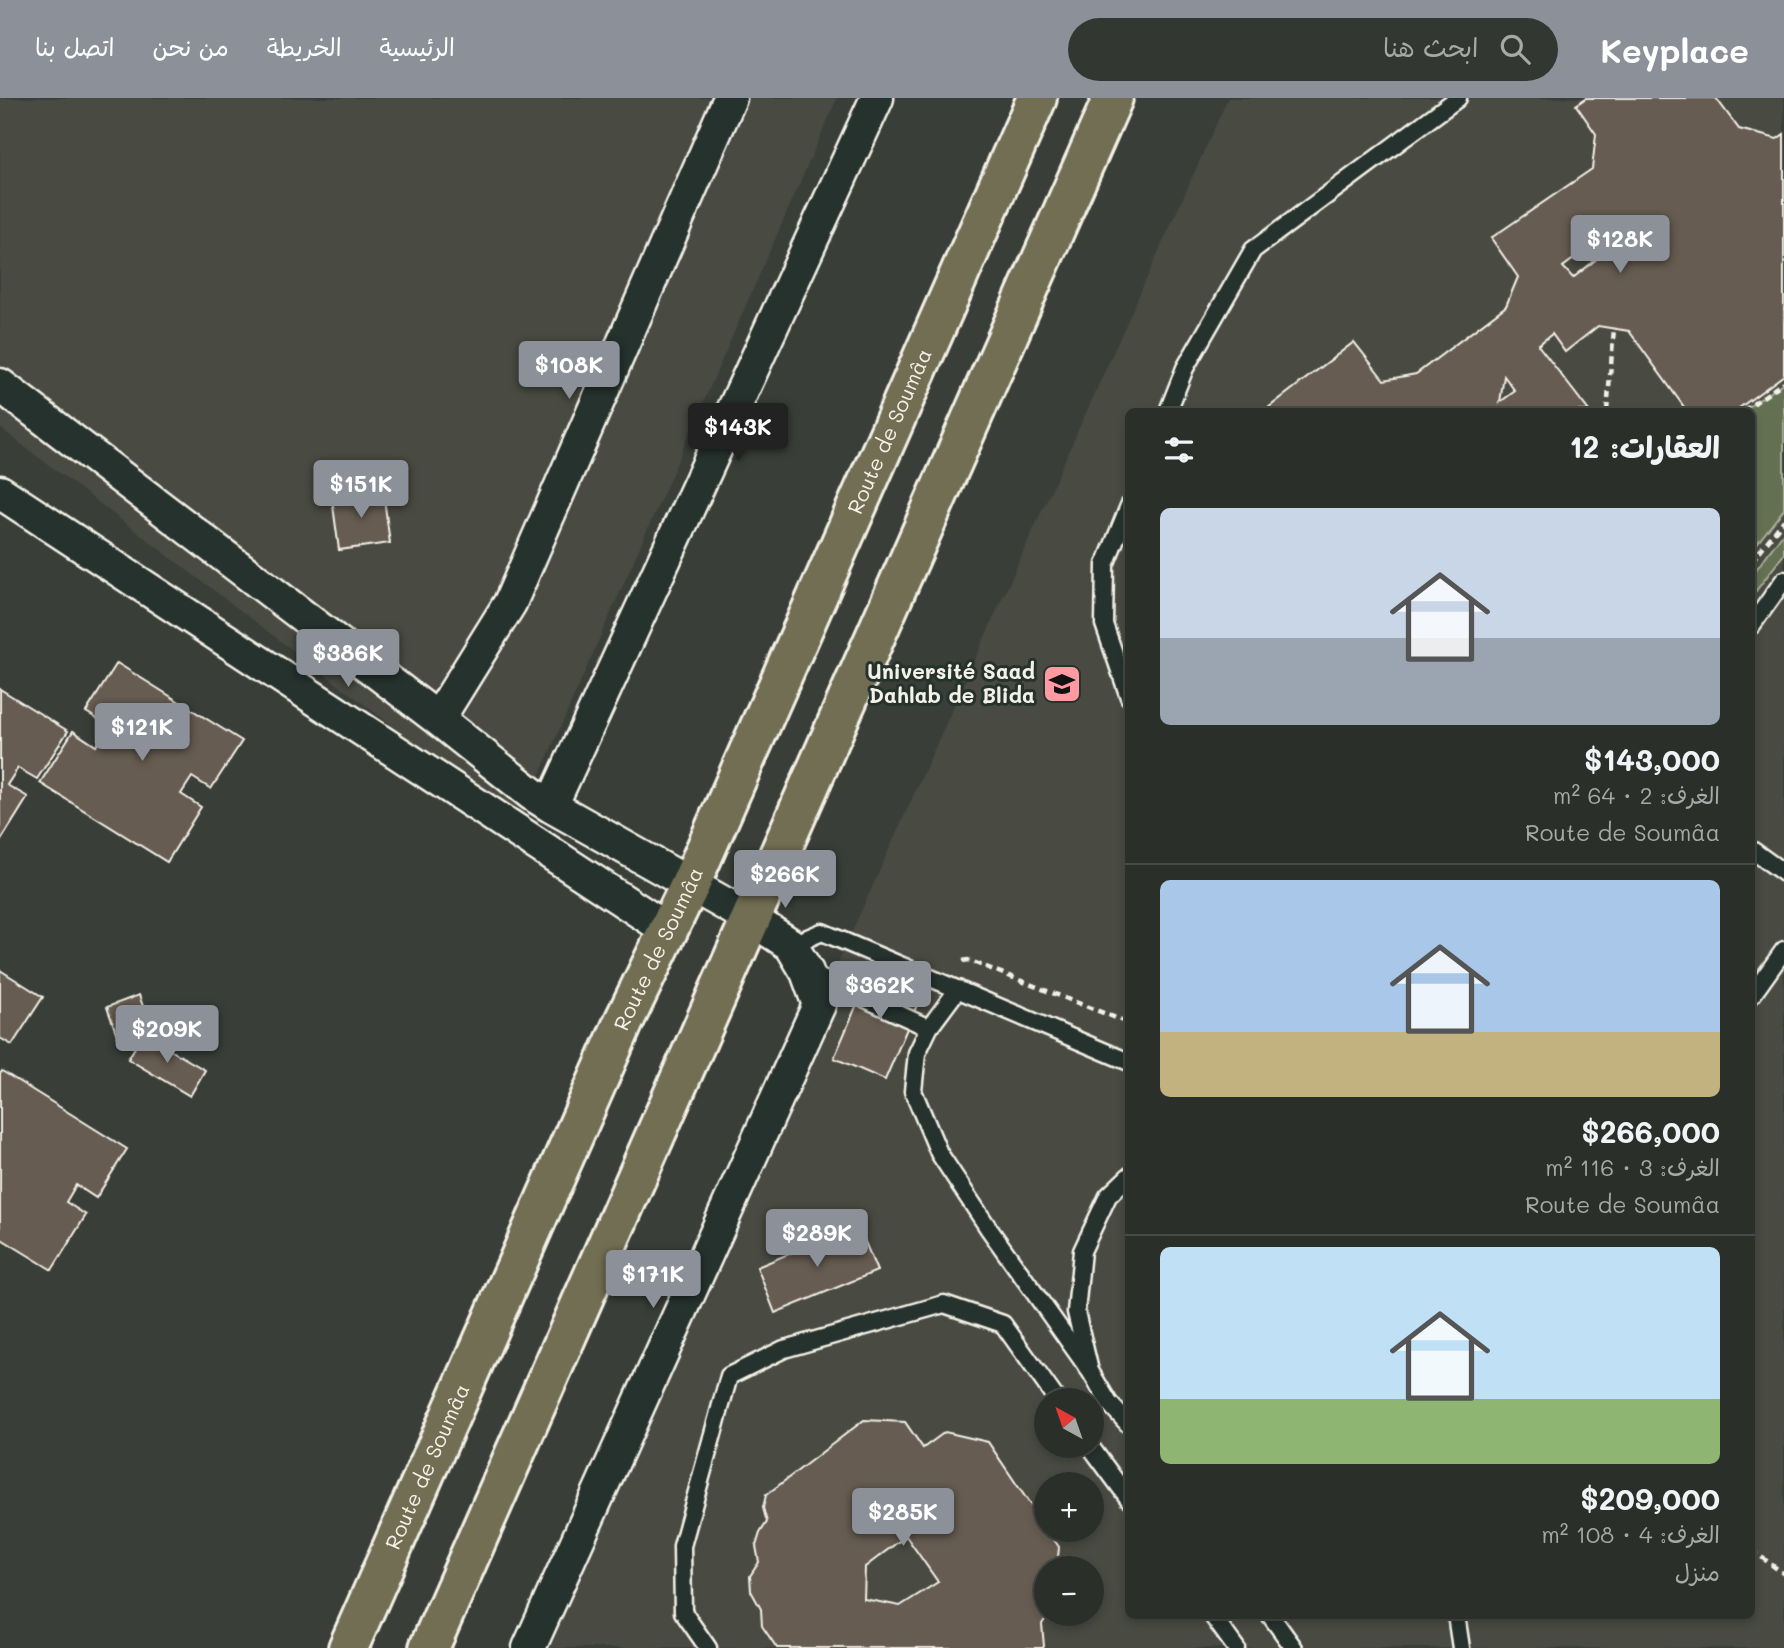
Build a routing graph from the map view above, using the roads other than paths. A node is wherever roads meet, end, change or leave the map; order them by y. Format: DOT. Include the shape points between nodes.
graph roads {
  1 [pos="730,98"];
  2 [pos="877,98"];
  3 [pos="1037,98"];
  4 [pos="1112,98"];
  5 [pos="1458,98"];
  6 [pos="0,385"];
  7 [pos="1169,408"];
  8 [pos="0,492"];
  9 [pos="1125,516"];
  10 [pos="1784,580"];
  11 [pos="1755,621"];
  12 [pos="1125,685"];
  13 [pos="438,719"];
  14 [pos="551,806"];
  15 [pos="1755,852"];
  16 [pos="1784,873"];
  17 [pos="690,885"];
  18 [pos="750,918"];
  19 [pos="668,930"];
  20 [pos="791,945"];
  21 [pos="1784,950"];
  22 [pos="807,972"];
  23 [pos="958,989"];
  24 [pos="1755,991"];
  25 [pos="929,1028"];
  26 [pos="1125,1060"];
  27 [pos="1125,1179"];
  28 [pos="1090,1371"];
  29 [pos="1048,1388"];
  30 [pos="1125,1421"];
  31 [pos="1099,1458"];
  32 [pos="1125,1494"];
  33 [pos="1215,1619"];
  34 [pos="1273,1619"];
  35 [pos="1457,1619"];
  36 [pos="348,1648"];
  37 [pos="429,1648"];
  38 [pos="529,1648"];
  39 [pos="708,1648"];
  40 [pos="1236,1648"];
  41 [pos="1294,1648"];
  42 [pos="1461,1648"];
  1 -- 13 [label="street" via="510,603"];
  2 -- 14 [label="street"];
  3 -- 17 [label="highway, Route de Soumâa"];
  4 -- 18 [label="highway"];
  5 -- 7 [label="lane" via="1253,250 1185,368"];
  6 -- 13 [label="street"];
  8 -- 19 [label="street"];
  9 -- 12 [label="lane" via="1105,565 1104,624"];
  10 -- 11 [label="lane"];
  13 -- 14 [label="street"];
  14 -- 17 [label="street"];
  15 -- 16 [label="lane"];
  17 -- 18 [label="street"];
  17 -- 19 [label="highway, Route de Soumâa"];
  18 -- 20 [label="street"];
  18 -- 37 [label="highway"];
  19 -- 36 [label="highway, Route de Soumâa"];
  20 -- 22 [label="street"];
  20 -- 23 [label="lane" via="822,932"];
  21 -- 24 [label="lane"];
  22 -- 25 [label="lane"];
  22 -- 38 [label="street" via="819,1005"];
  23 -- 25 [label="lane"];
  23 -- 26 [label="lane"];
  25 -- 28 [label="lane" via="918,1053 913,1091 939,1153"];
  27 -- 28 [label="lane" via="1108,1196 1082,1251 1076,1312"];
  28 -- 30 [label="lane"];
  29 -- 39 [label="lane" via="1003,1324 944,1304 784,1349 729,1376 682,1546 683,1612"];
  31 -- 32 [label="lane"];
  33 -- 40 [label="lane"];
  34 -- 41 [label="lane"];
  35 -- 42 [label="lane"];
}
